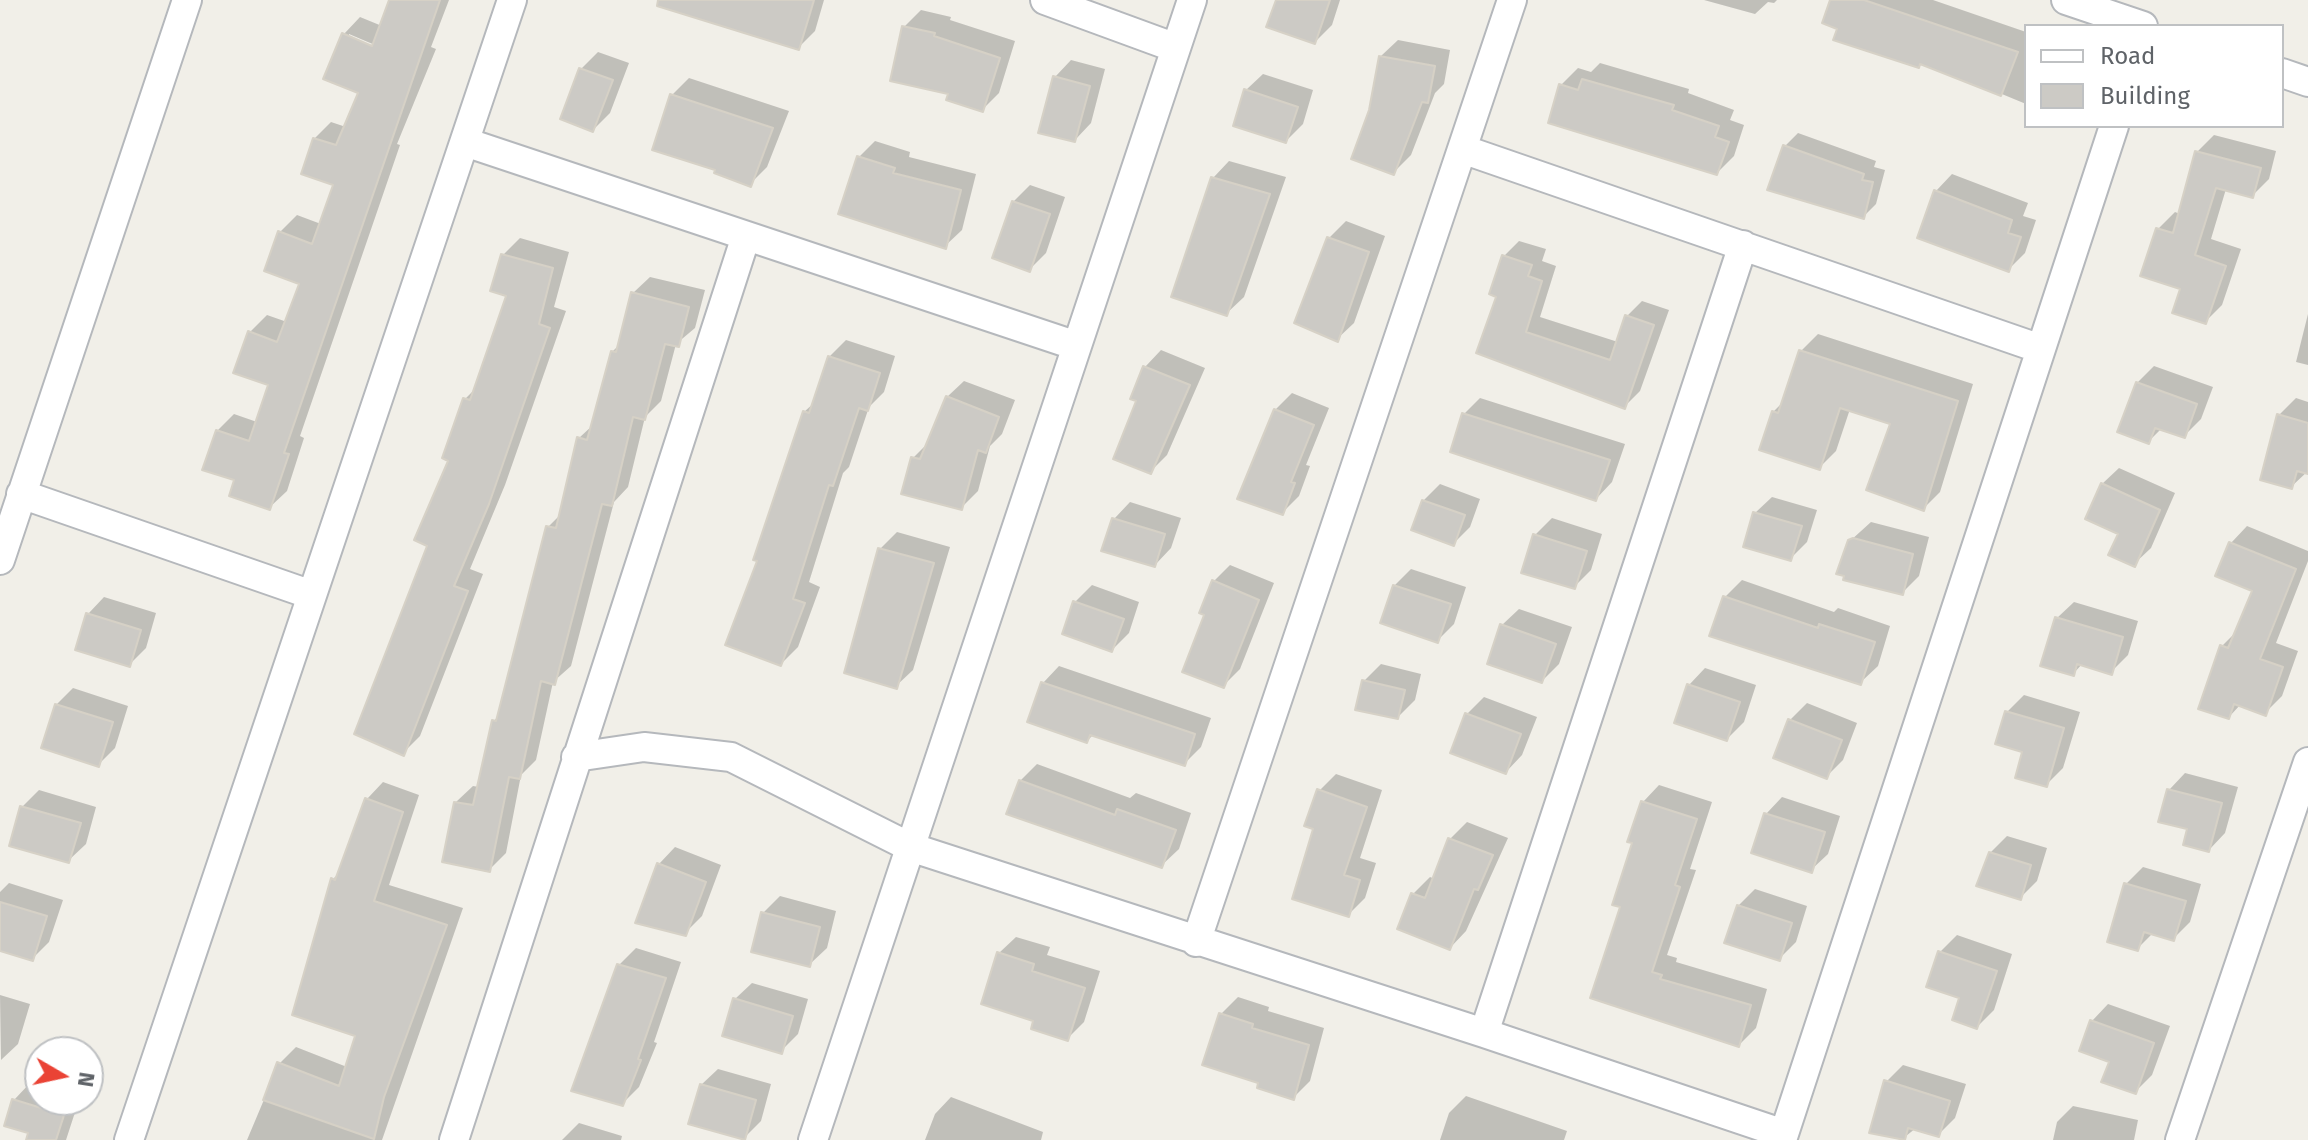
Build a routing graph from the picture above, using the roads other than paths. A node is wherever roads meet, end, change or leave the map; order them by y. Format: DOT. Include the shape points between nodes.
graph roads {
  1 [pos="187,0"];
  2 [pos="512,0"];
  3 [pos="1045,0"];
  4 [pos="1192,0"];
  5 [pos="1512,0"];
  6 [pos="2066,0"];
  7 [pos="2137,24"];
  8 [pos="1176,48"];
  9 [pos="2284,74"];
  10 [pos="2308,82"];
  11 [pos="2113,128"];
  12 [pos="465,142"];
  13 [pos="1462,149"];
  14 [pos="746,236"];
  15 [pos="1743,245"];
  16 [pos="1077,346"];
  17 [pos="2041,349"];
  18 [pos="21,494"];
  19 [pos="0,560"];
  20 [pos="312,595"];
  21 [pos="576,757"];
  22 [pos="2308,762"];
  23 [pos="910,847"];
  24 [pos="1196,942"];
  25 [pos="1484,1033"];
  26 [pos="1783,1137"];
  27 [pos="129,1140"];
  28 [pos="454,1140"];
  29 [pos="813,1140"];
  30 [pos="2180,1140"];
  1 -- 18 [label="street"];
  2 -- 12 [label="street"];
  3 -- 8 [label="street"];
  4 -- 8 [label="street"];
  5 -- 13 [label="street"];
  6 -- 7 [label="street"];
  8 -- 16 [label="street"];
  9 -- 10 [label="street"];
  11 -- 17 [label="street"];
  12 -- 14 [label="street"];
  12 -- 20 [label="street"];
  13 -- 15 [label="street"];
  13 -- 24 [label="street"];
  14 -- 16 [label="street"];
  14 -- 21 [label="street"];
  15 -- 17 [label="street"];
  15 -- 25 [label="street"];
  16 -- 23 [label="street"];
  17 -- 26 [label="street"];
  18 -- 19 [label="street"];
  18 -- 20 [label="street"];
  20 -- 27 [label="street"];
  21 -- 23 [label="street" via="644,747 731,757"];
  21 -- 28 [label="street"];
  22 -- 30 [label="street"];
  23 -- 24 [label="street"];
  23 -- 29 [label="street"];
  24 -- 25 [label="street"];
  25 -- 26 [label="street"];
}
